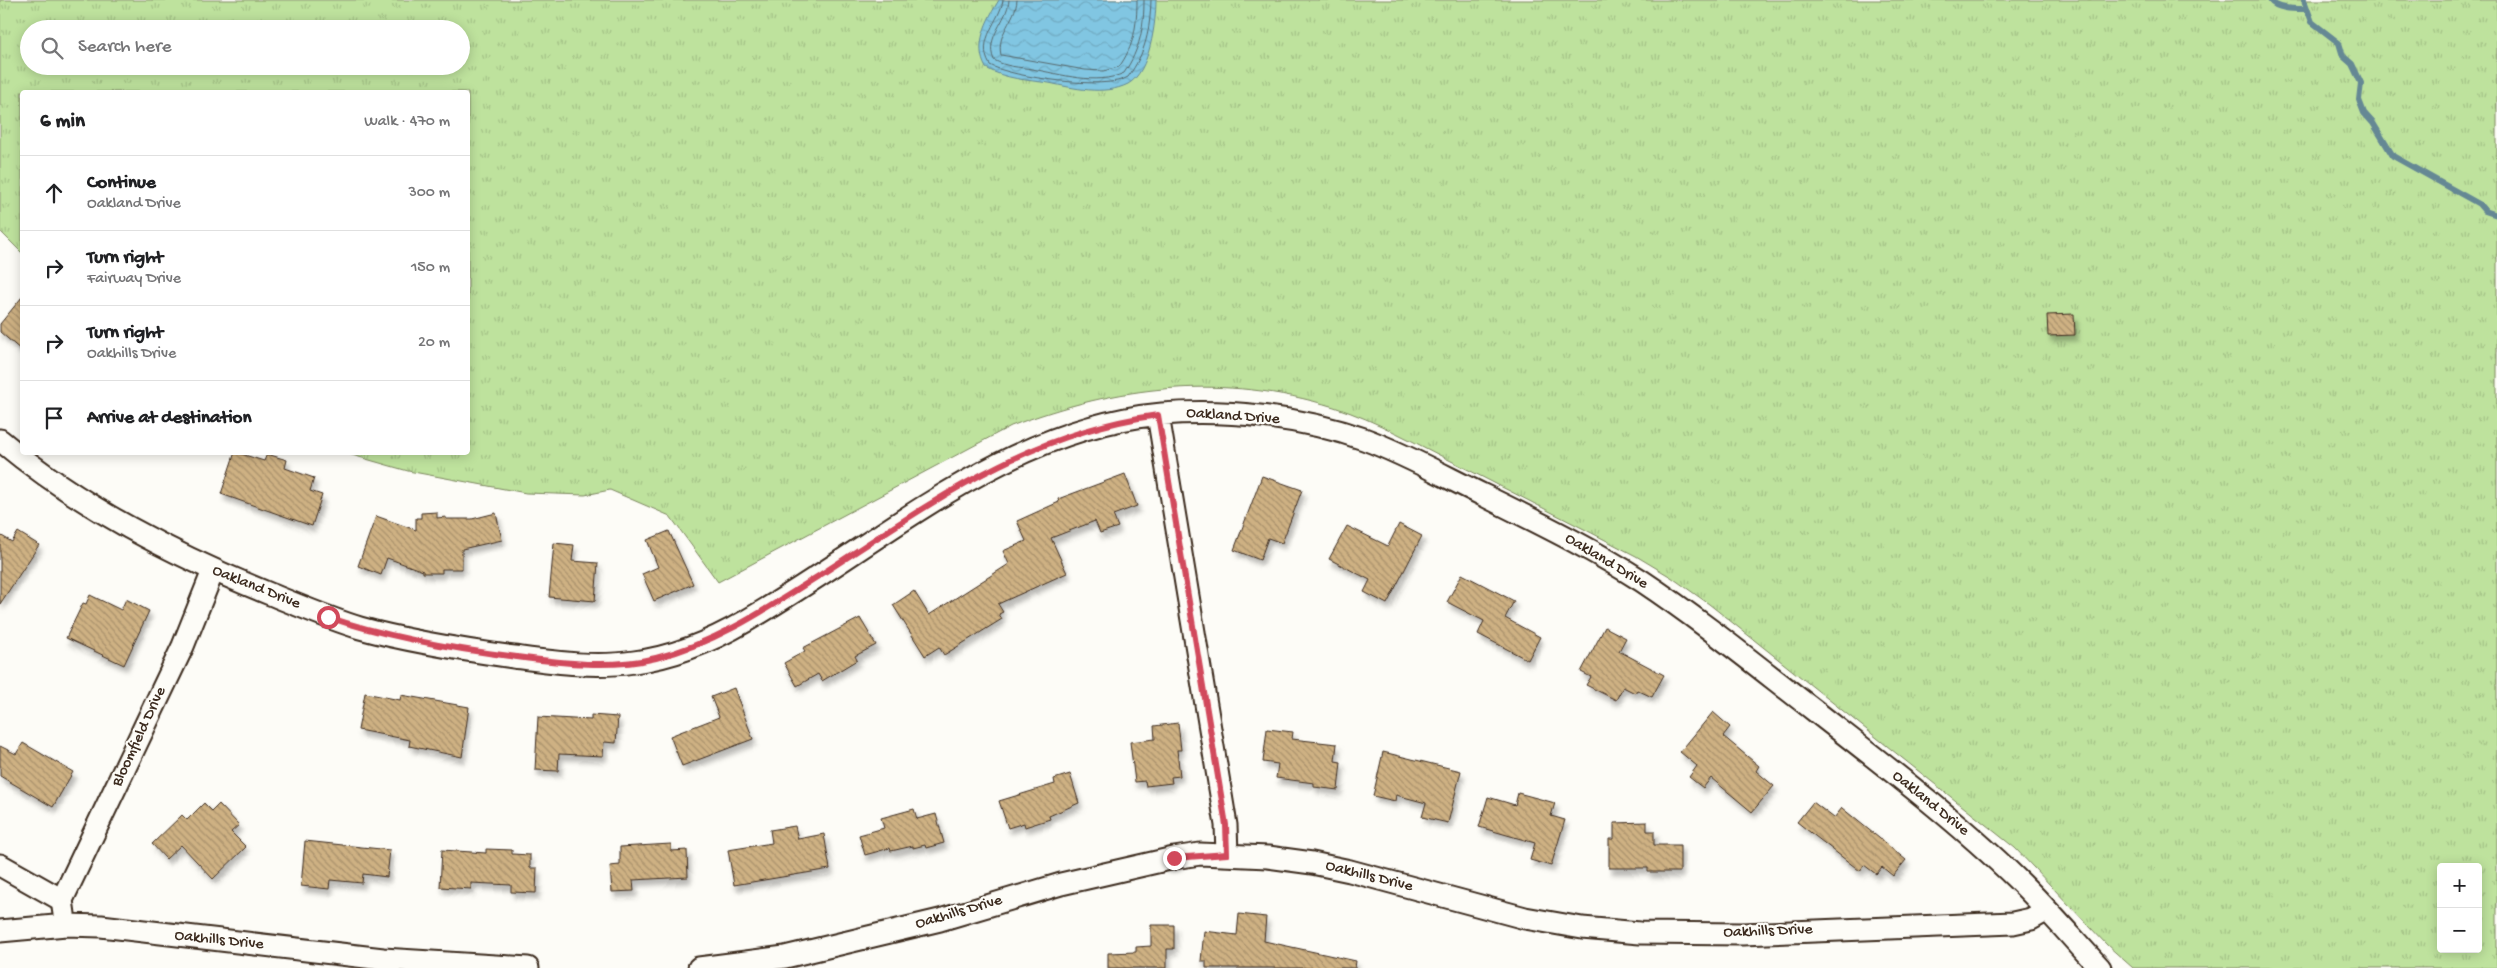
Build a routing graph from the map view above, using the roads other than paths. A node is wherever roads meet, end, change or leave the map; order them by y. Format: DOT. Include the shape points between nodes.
graph roads {
  1 [pos="1158,415"];
  2 [pos="0,440"];
  3 [pos="20,454"];
  4 [pos="21,455"];
  5 [pos="213,571"];
  6 [pos="1227,854"];
  7 [pos="0,865"];
  8 [pos="62,900"];
  9 [pos="2047,910"];
  10 [pos="66,925"];
  11 [pos="0,931"];
  12 [pos="528,968"];
  13 [pos="698,968"];
  14 [pos="2100,968"];
  1 -- 5 [label="street, Oakland Drive" via="1103,425 1019,454 911,516 744,623 683,650 638,662 604,664 543,660 419,641 361,628"];
  1 -- 6 [label="street" via="1226,825"];
  1 -- 9 [label="street, Oakland Drive" via="1196,413 1277,419 1360,438 1405,456 1587,548 1643,582 1746,657 1936,808"];
  2 -- 3 [label="street, Oakland Drive"];
  4 -- 5 [label="street, Oakland Drive" via="86,502"];
  5 -- 8 [label="street, Bloomfield Drive" via="179,654"];
  6 -- 9 [label="street, Oakhills Drive" via="1268,857 1350,871 1524,918 1640,933 1742,934 2013,923 2031,919"];
  6 -- 13 [label="street, Oakhills Drive" via="1174,858 1061,884 940,920 785,957"];
  7 -- 8 [label="street"];
  8 -- 10 [label="street"];
  9 -- 14 [label="street, Oakland Drive"];
  10 -- 11 [label="street, Oakhills Drive"];
  10 -- 12 [label="street, Oakhills Drive" via="101,926 383,959"];
}
